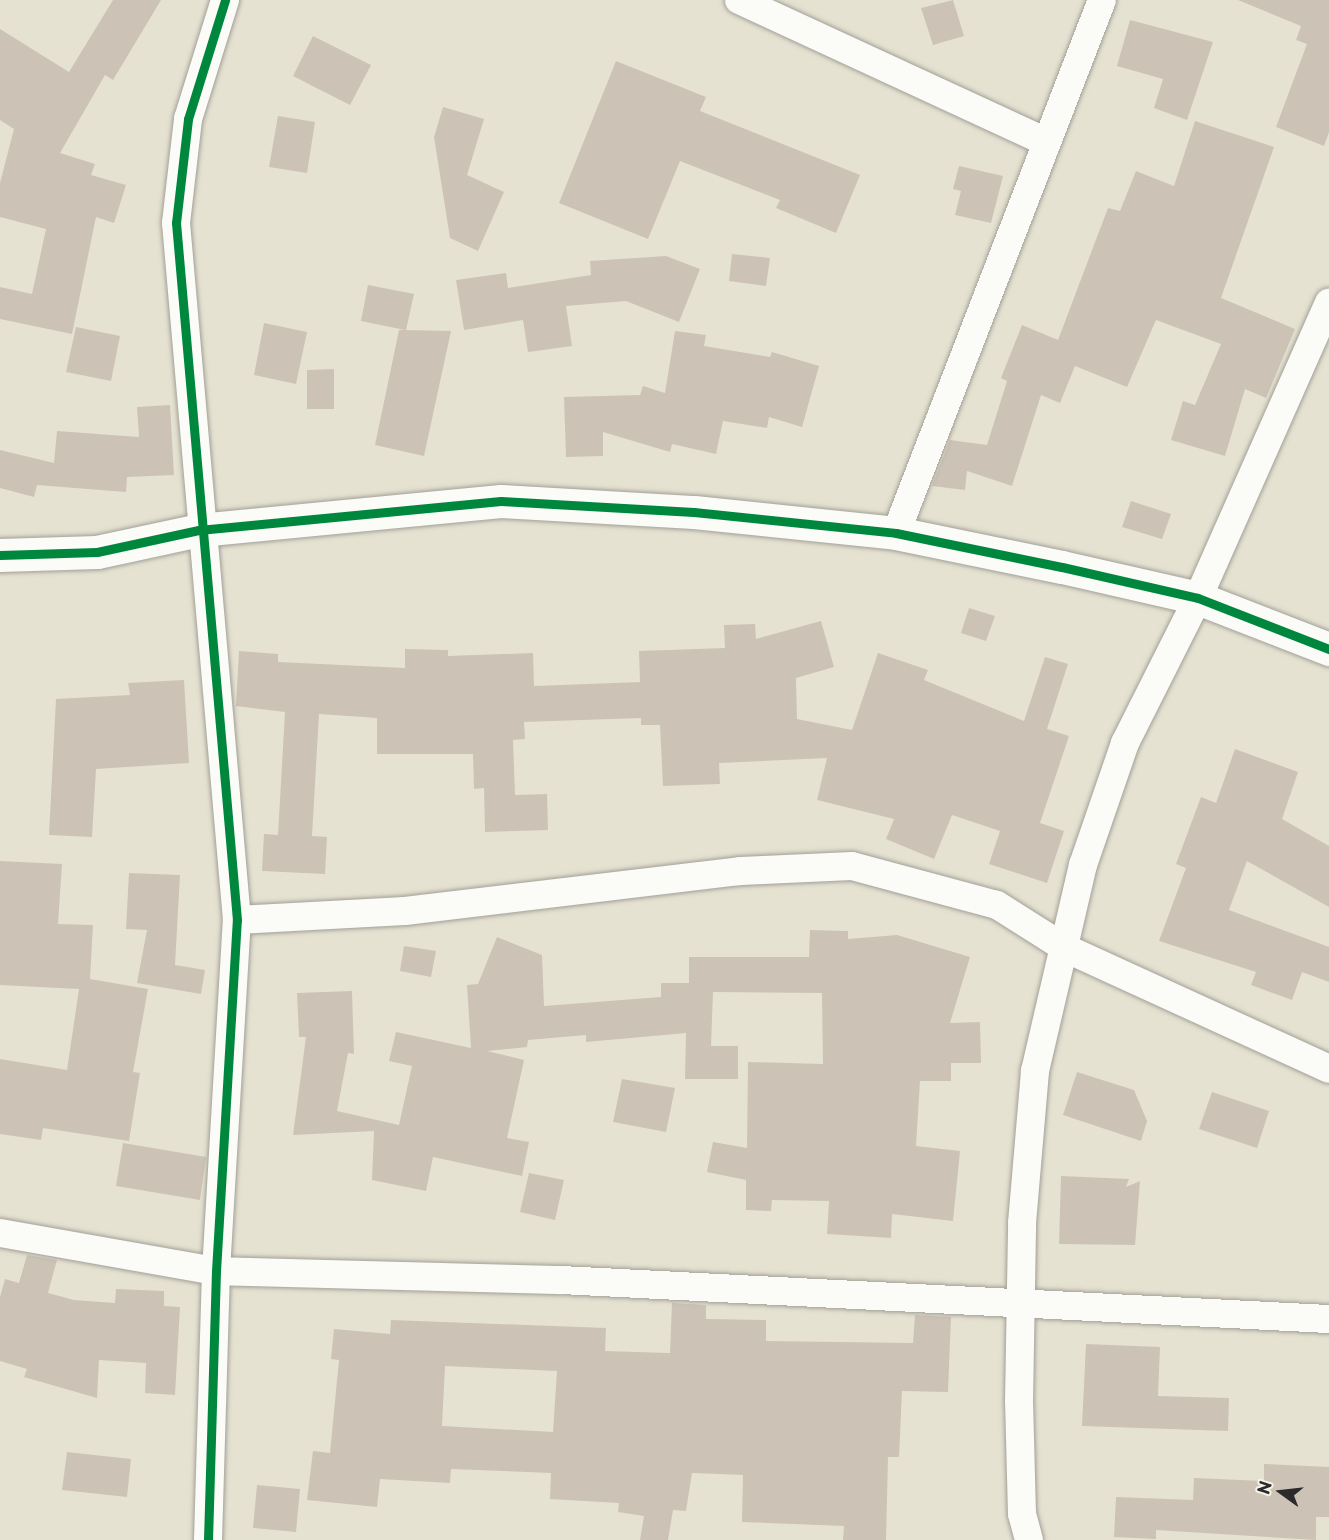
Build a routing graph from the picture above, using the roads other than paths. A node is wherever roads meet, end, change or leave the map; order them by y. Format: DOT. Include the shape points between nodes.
graph roads {
  1 [pos="225,0"];
  2 [pos="1102,0"];
  3 [pos="748,2"];
  4 [pos="1044,141"];
  5 [pos="1329,303"];
  6 [pos="199,531"];
  7 [pos="896,533"];
  8 [pos="0,555"];
  9 [pos="1198,598"];
  10 [pos="1329,650"];
  11 [pos="237,920"];
  12 [pos="1065,948"];
  13 [pos="1329,1068"];
  14 [pos="0,1233"];
  15 [pos="216,1271"];
  16 [pos="1024,1305"];
  17 [pos="1329,1319"];
  18 [pos="208,1540"];
  19 [pos="1029,1540"];
  1 -- 6 [label="street" via="188,119 176,223"];
  2 -- 4 [label="street"];
  3 -- 4 [label="street"];
  4 -- 7 [label="street"];
  5 -- 9 [label="street"];
  6 -- 7 [label="street" via="501,501 694,512"];
  6 -- 8 [label="street" via="97,552"];
  6 -- 11 [label="street"];
  7 -- 9 [label="street"];
  9 -- 10 [label="street"];
  9 -- 12 [label="street" via="1125,743 1083,865"];
  11 -- 12 [label="street" via="405,912 741,871 852,866 998,905"];
  11 -- 15 [label="street"];
  12 -- 13 [label="street"];
  12 -- 16 [label="street" via="1035,1071 1022,1222"];
  14 -- 15 [label="street"];
  15 -- 16 [label="street" via="561,1280"];
  15 -- 18 [label="street"];
  16 -- 17 [label="street"];
  16 -- 19 [label="street" via="1019,1402 1022,1514"];
}
